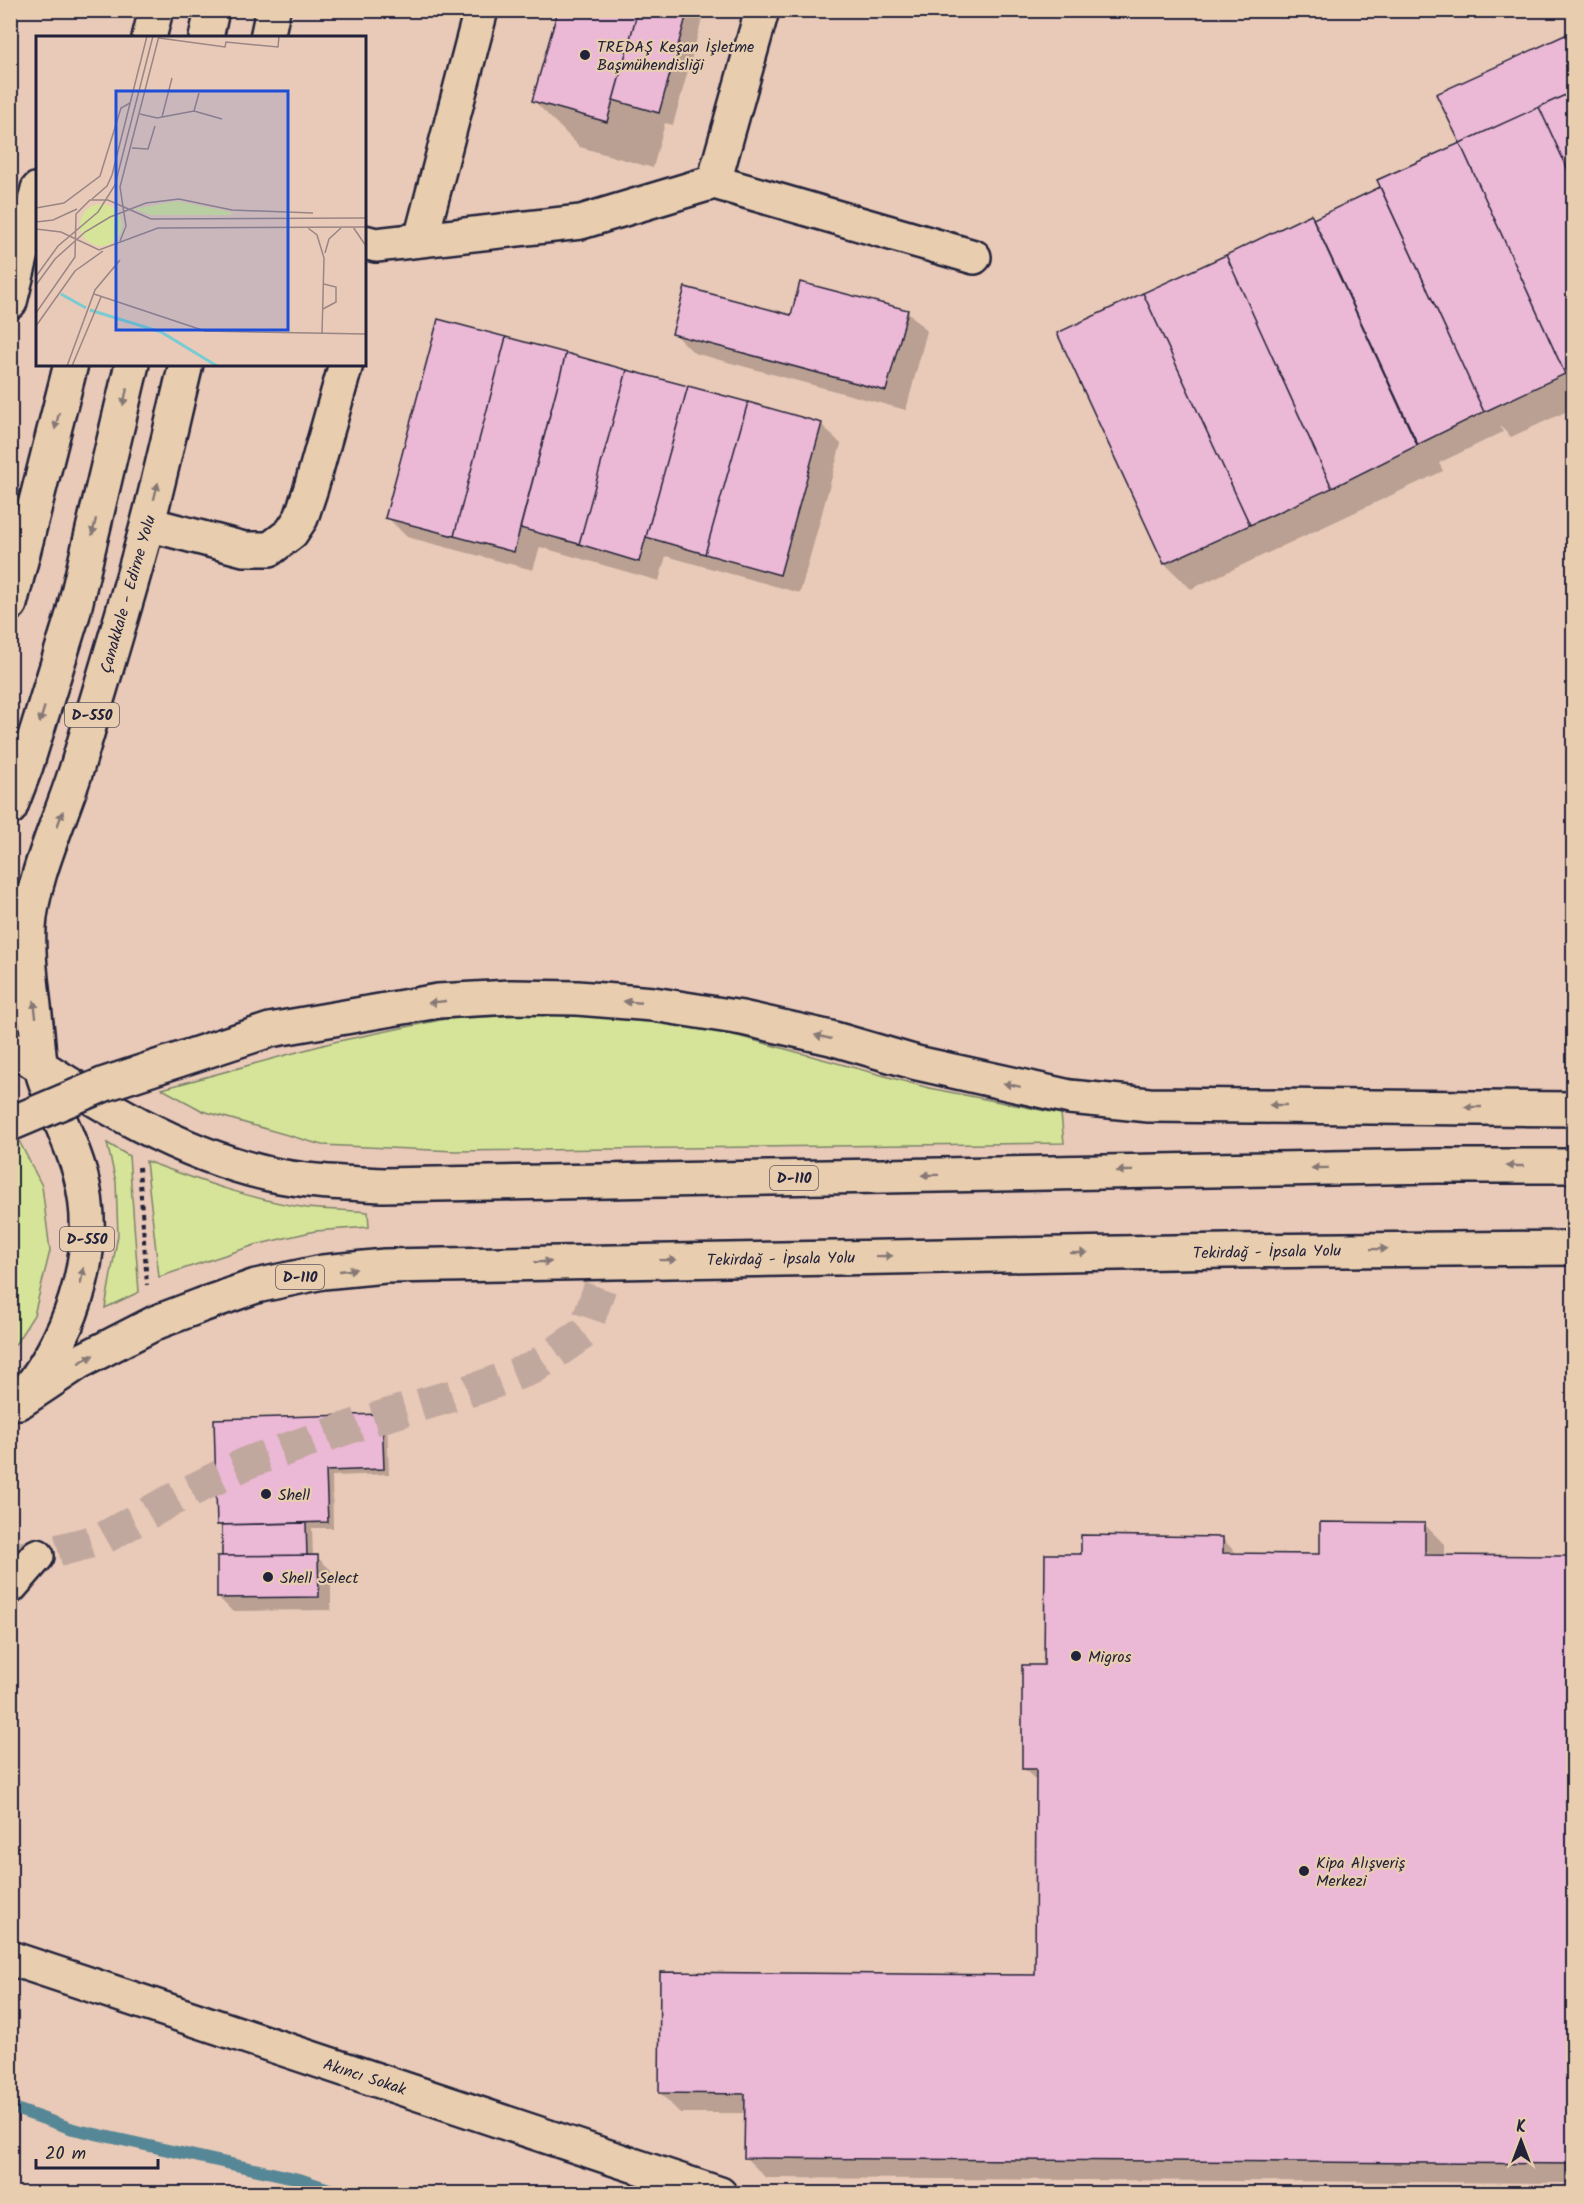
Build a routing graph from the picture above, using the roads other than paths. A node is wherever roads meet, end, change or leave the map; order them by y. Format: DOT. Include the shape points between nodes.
graph roads {
  1 [pos="156,10"];
  2 [pos="212,10"];
  3 [pos="273,10"];
  4 [pos="481,10"];
  5 [pos="760,14"];
  6 [pos="150,36"];
  7 [pos="206,36"];
  8 [pos="267,36"];
  9 [pos="714,182"];
  10 [pos="36,197"];
  11 [pos="421,239"];
  12 [pos="366,242"];
  13 [pos="974,257"];
  14 [pos="10,302"];
  15 [pos="70,366"];
  16 [pos="132,366"];
  17 [pos="186,366"];
  18 [pos="345,366"];
  19 [pos="148,525"];
  20 [pos="10,604"];
  21 [pos="10,808"];
  22 [pos="10,1047"];
  23 [pos="41,1067"];
  24 [pos="1574,1109"];
  25 [pos="10,1124"];
  26 [pos="1574,1166"];
  27 [pos="1574,1248"];
  28 [pos="15,1405"];
  29 [pos="37,1556"];
  30 [pos="10,1587"];
  31 [pos="10,1958"];
  32 [pos="720,2193"];
  1 -- 6 [label="main road"];
  2 -- 7 [label="main road"];
  3 -- 8 [label="main road"];
  4 -- 11 [label="main road"];
  5 -- 9 [label="main road"];
  9 -- 11 [label="main road" via="581,222"];
  9 -- 13 [label="main road"];
  10 -- 14 [label="main road"];
  11 -- 12 [label="main road"];
  15 -- 20 [label="main road, one-way"];
  16 -- 21 [label="main road, D-550, one-way" via="73,614"];
  19 -- 17 [label="main road, Çanakkale - Edirne Yolu / D-550, one-way"];
  18 -- 19 [label="main road" via="311,488 301,518 291,533 270,549 244,549"];
  23 -- 19 [label="main road, Çanakkale - Edirne Yolu / D-550, one-way" via="30,972 29,928 35,887 68,799"];
  22 -- 23 [label="main road, D-110"];
  26 -- 23 [label="main road, D-110, one-way" via="383,1185 324,1182 269,1174 212,1157 112,1112"];
  28 -- 23 [label="main road, D-550, one-way" via="46,1366 69,1322 87,1242 85,1197 79,1172"];
  24 -- 25 [label="main road, one-way, bridge" via="1149,1105 1070,1097 917,1064 831,1038 742,1018 653,1004 511,997 438,1001 270,1030 105,1084"];
  28 -- 27 [label="main road, Tekirdağ - İpsala Yolu / D-110, one-way" via="79,1362 157,1323 256,1286 323,1272 385,1266"];
  29 -- 30 [label="main road"];
  31 -- 32 [label="main road, Akıncı Sokak"];
}
